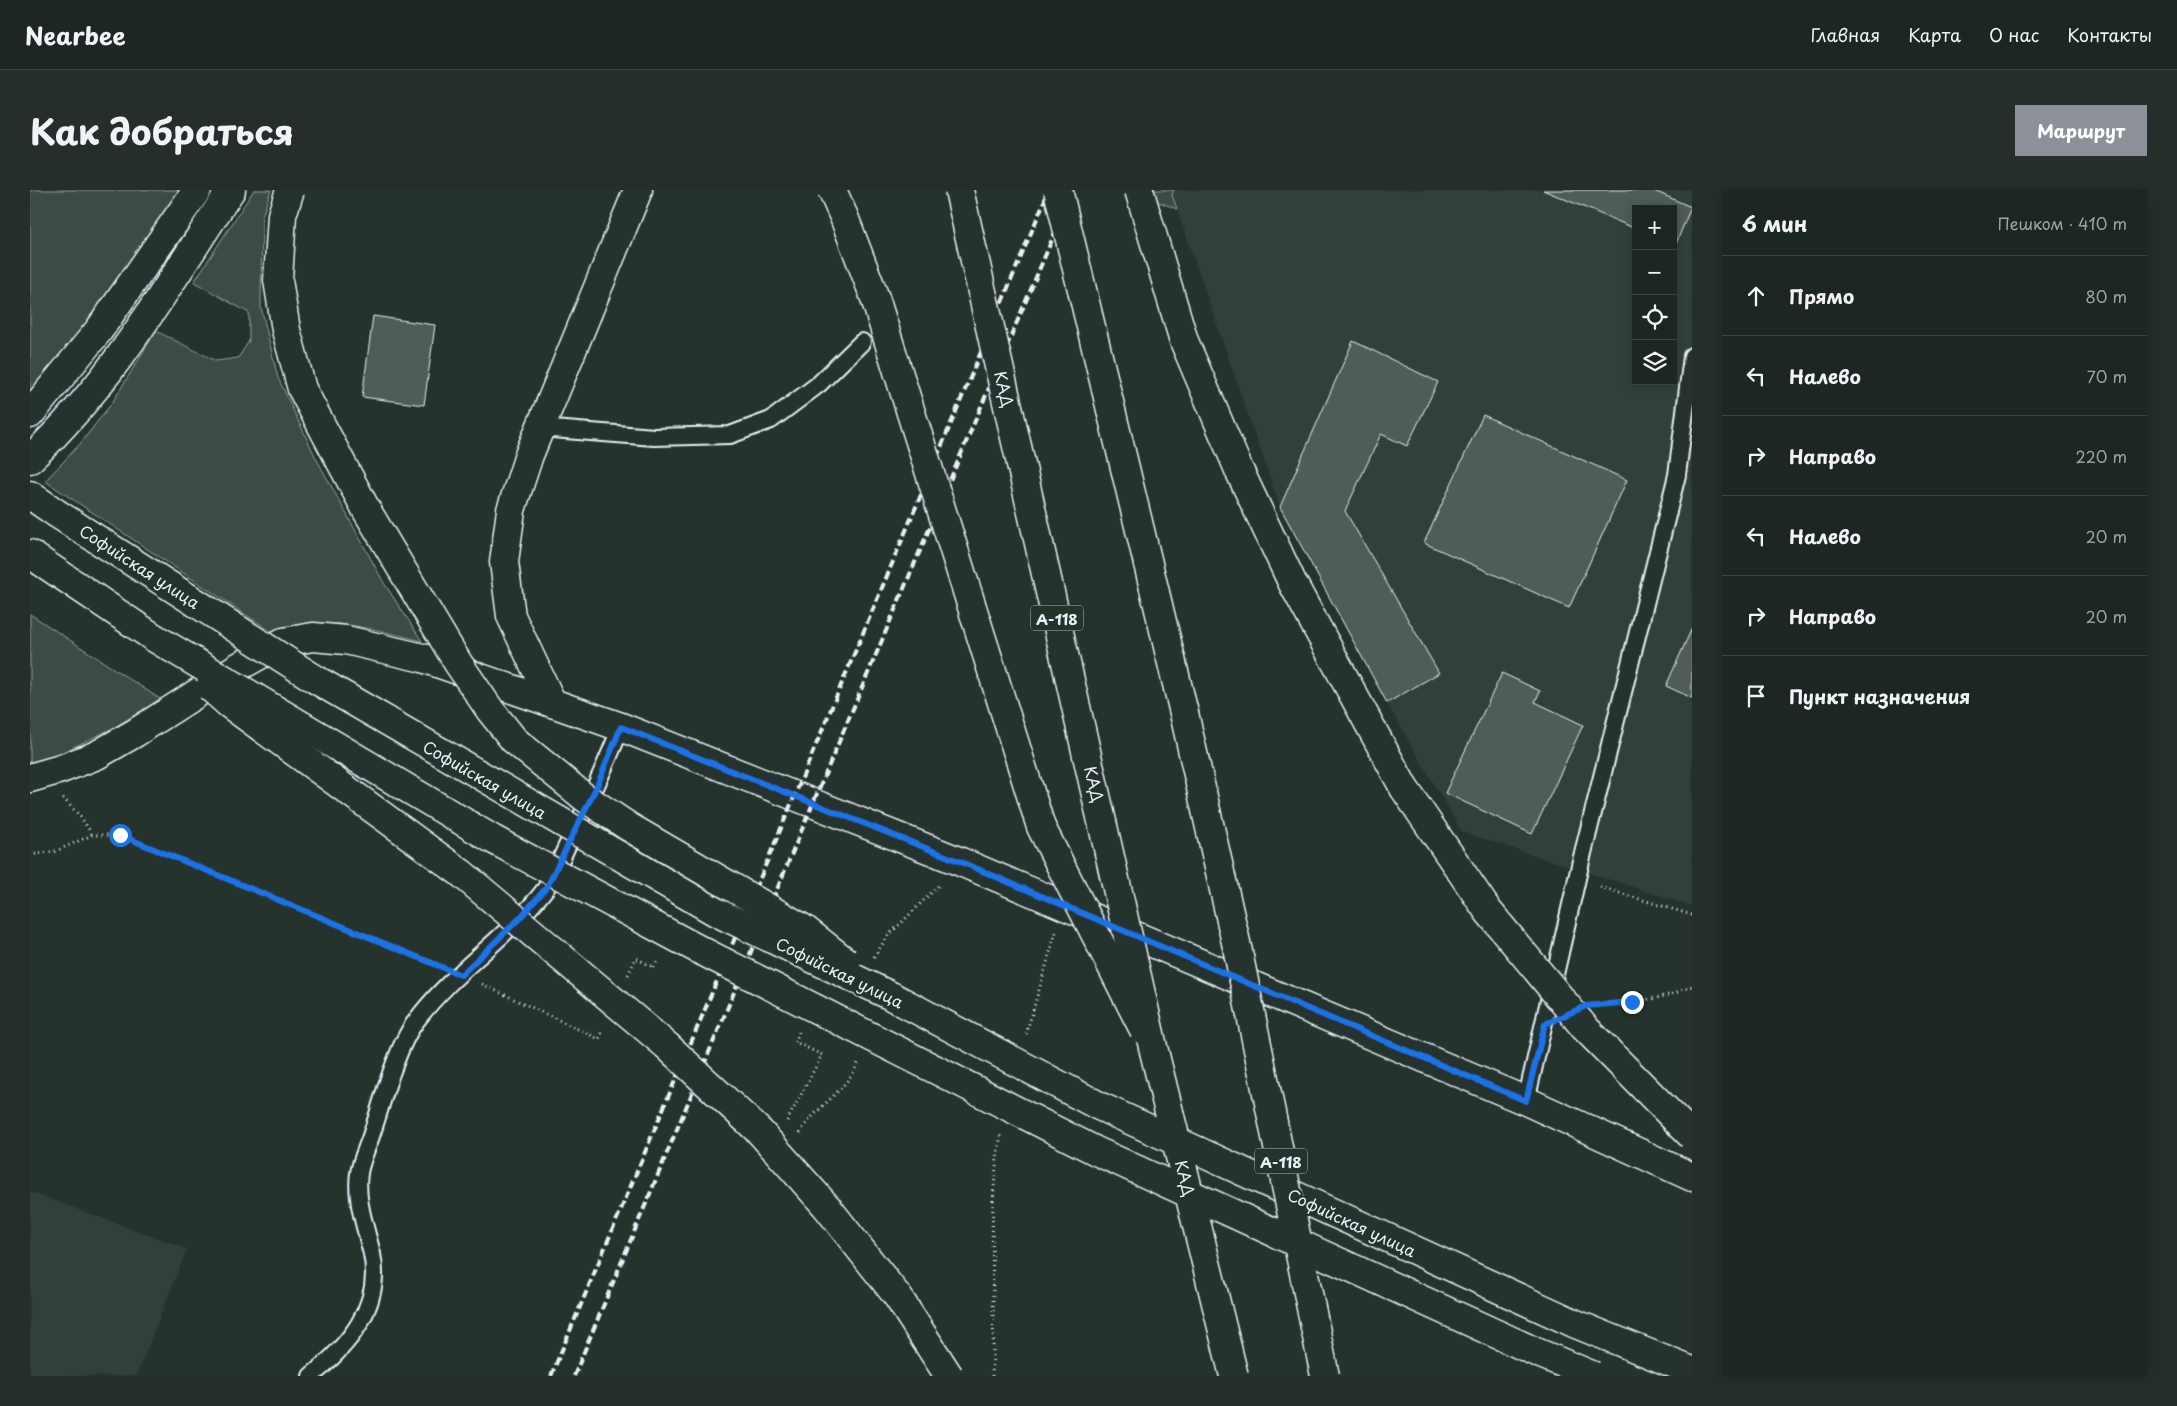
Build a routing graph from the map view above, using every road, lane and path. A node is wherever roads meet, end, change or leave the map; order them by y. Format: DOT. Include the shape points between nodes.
graph roads {
  1 [pos="197,190"];
  2 [pos="230,190"];
  3 [pos="290,190"];
  4 [pos="638,190"];
  5 [pos="832,190"];
  6 [pos="959,190"];
  7 [pos="1058,190"];
  8 [pos="1139,190"];
  9 [pos="862,342"];
  10 [pos="1692,356"];
  11 [pos="30,414"];
  12 [pos="540,428"];
  13 [pos="30,459"];
  14 [pos="30,495"];
  15 [pos="30,554"];
  16 [pos="153,637"];
  17 [pos="552,703"];
  18 [pos="621,727"];
  19 [pos="30,778"];
  20 [pos="56,793"];
  21 [pos="92,834"];
  22 [pos="30,855"];
  23 [pos="1577,880"];
  24 [pos="1692,916"];
  25 [pos="461,975"];
  26 [pos="1692,986"];
  27 [pos="891,996"];
  28 [pos="1600,1004"];
  29 [pos="606,1024"];
  30 [pos="795,1042"];
  31 [pos="1153,1047"];
  32 [pos="1526,1101"];
  33 [pos="782,1129"];
  34 [pos="1692,1136"];
  35 [pos="1692,1177"];
  36 [pos="1692,1371"];
  37 [pos="311,1376"];
  38 [pos="948,1376"];
  39 [pos="1234,1376"];
  40 [pos="1325,1376"];
  41 [pos="1594,1376"];
  1 -- 11 [label="main road" via="100,330"];
  2 -- 13 [label="main road" via="120,356 59,432"];
  3 -- 27 [label="main road, bridge" via="282,215 278,280 286,330 302,389 367,511 458,663 490,710 514,740 584,797 804,929"];
  4 -- 12 [label="main road"];
  5 -- 31 [label="main road, bridge" via="875,298 1041,826"];
  6 -- 31 [label="main road, КАД / А-118, bridge"];
  7 -- 40 [label="main road, А-118, bridge" via="1238,947"];
  8 -- 34 [label="main road, bridge" via="1184,340 1239,470 1292,582 1404,788 1488,911 1585,1028"];
  9 -- 12 [label="lane" via="819,384 771,420 730,435 654,436"];
  10 -- 23 [label="lane" via="1677,475"];
  12 -- 17 [label="main road" via="511,510 504,562 510,616"];
  14 -- 27 [label="main road, Софийская улица, bridge" via="315,679 532,807 716,912"];
  15 -- 16 [label="main road"];
  16 -- 38 [label="main road, bridge" via="229,704 461,873 666,1045 760,1132 827,1207 898,1297"];
  16 -- 41 [label="main road, bridge" via="494,840 696,948 1096,1151"];
  17 -- 18 [label="main road"];
  17 -- 19 [label="main road" via="423,658 346,640 313,637 283,642 238,666 97,754"];
  18 -- 25 [label="lane" via="597,786 547,887"];
  18 -- 32 [label="main road" via="970,866"];
  20 -- 21 [label="path" via="68,802"];
  21 -- 22 [label="path" via="56,851"];
  21 -- 25 [label="path" via="120,835 137,841"];
  23 -- 24 [label="path"];
  23 -- 32 [label="lane"];
  25 -- 29 [label="path" via="599,1039"];
  25 -- 37 [label="lane" via="415,1022 389,1080 359,1172 359,1194 374,1275 370,1294 363,1318 350,1340"];
  26 -- 28 [label="path" via="1669,996"];
  27 -- 36 [label="main road, Софийская улица, bridge" via="1099,1106 1576,1324"];
  30 -- 33 [label="path" via="822,1055"];
  31 -- 39 [label="main road, КАД / А-118, bridge"];
  32 -- 35 [label="main road"];
}
